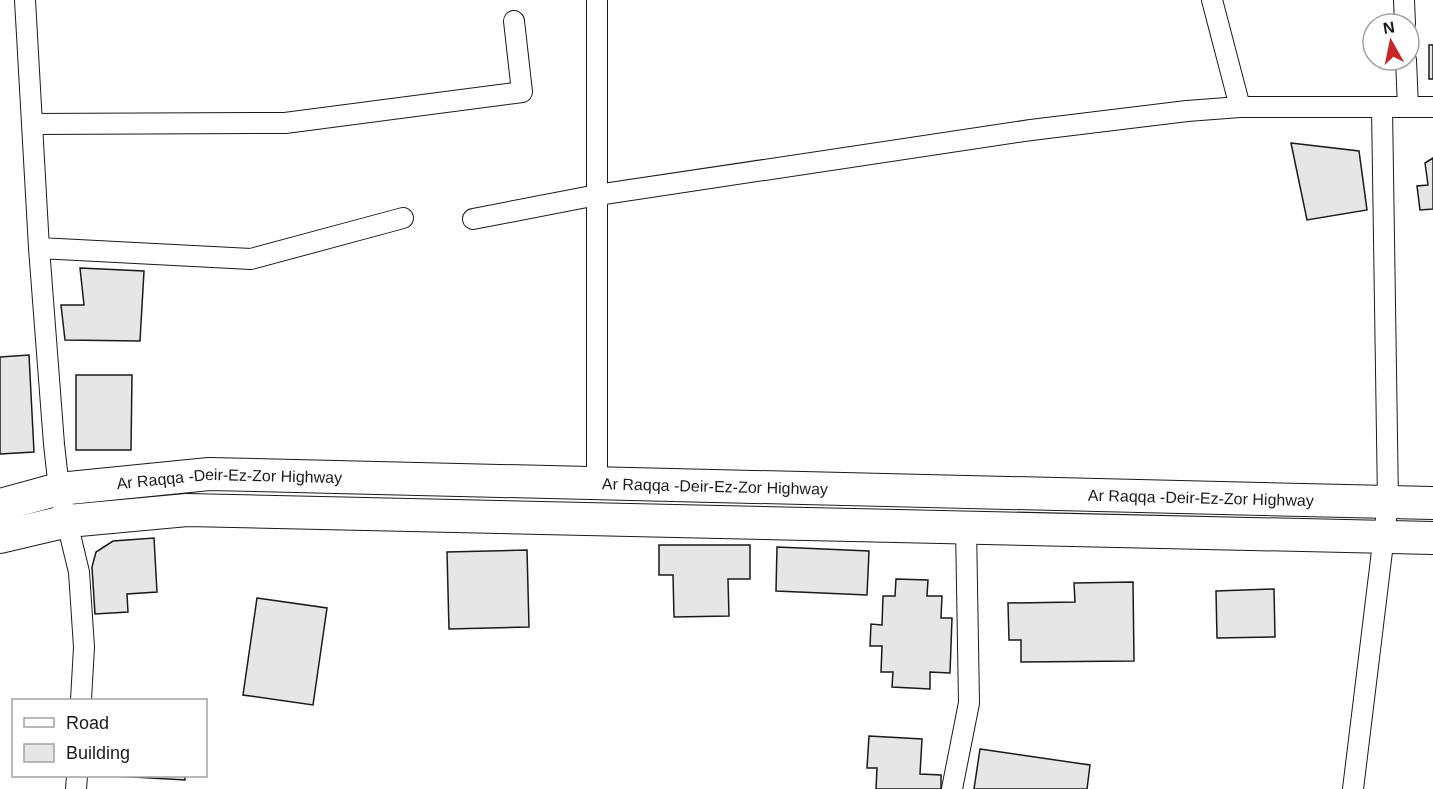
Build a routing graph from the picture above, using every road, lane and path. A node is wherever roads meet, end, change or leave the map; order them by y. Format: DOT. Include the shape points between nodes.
graph roads {
  1 [pos="25,0"];
  2 [pos="597,0"];
  3 [pos="1212,0"];
  4 [pos="514,21"];
  5 [pos="1407,72"];
  6 [pos="1433,106"];
  7 [pos="1240,107"];
  8 [pos="1382,107"];
  9 [pos="1408,107"];
  10 [pos="32,124"];
  11 [pos="597,195"];
  12 [pos="403,218"];
  13 [pos="473,219"];
  14 [pos="39,248"];
  15 [pos="597,483"];
  16 [pos="59,489"];
  17 [pos="1388,502"];
  18 [pos="1433,503"];
  19 [pos="0,505"];
  20 [pos="68,521"];
  21 [pos="966,527"];
  22 [pos="1382,536"];
  23 [pos="0,537"];
  24 [pos="1433,538"];
  25 [pos="81,699"];
  26 [pos="952,789"];
  27 [pos="1353,789"];
  1 -- 10 [label="street"];
  2 -- 11 [label="street"];
  3 -- 7 [label="street"];
  4 -- 10 [label="street" via="522,92 285,123"];
  5 -- 9 [label="street"];
  6 -- 9 [label="street"];
  7 -- 8 [label="street"];
  7 -- 11 [label="street" via="1031,130"];
  8 -- 9 [label="street"];
  8 -- 17 [label="street"];
  10 -- 14 [label="street"];
  11 -- 13 [label="street"];
  11 -- 15 [label="street"];
  12 -- 14 [label="street" via="251,259"];
  14 -- 16 [label="street"];
  15 -- 16 [label="main road, Ar Raqqa -Deir-Ez-Zor Highway" via="209,474"];
  15 -- 17 [label="main road, Ar Raqqa -Deir-Ez-Zor Highway"];
  16 -- 19 [label="main road, Ar Raqqa -Deir-Ez-Zor Highway"];
  16 -- 20 [label="street"];
  17 -- 18 [label="main road, Ar Raqqa -Deir-Ez-Zor Highway"];
  17 -- 22 [label="street"];
  20 -- 21 [label="main road, Ar Raqqa -Deir-Ez-Zor Highway" via="188,510"];
  20 -- 23 [label="main road, Ar Raqqa -Deir-Ez-Zor Highway"];
  20 -- 25 [label="street" via="79,572 84,647"];
  21 -- 22 [label="main road, Ar Raqqa -Deir-Ez-Zor Highway"];
  21 -- 26 [label="street" via="969,703"];
  22 -- 24 [label="main road, Ar Raqqa -Deir-Ez-Zor Highway"];
  22 -- 27 [label="street"];
}
